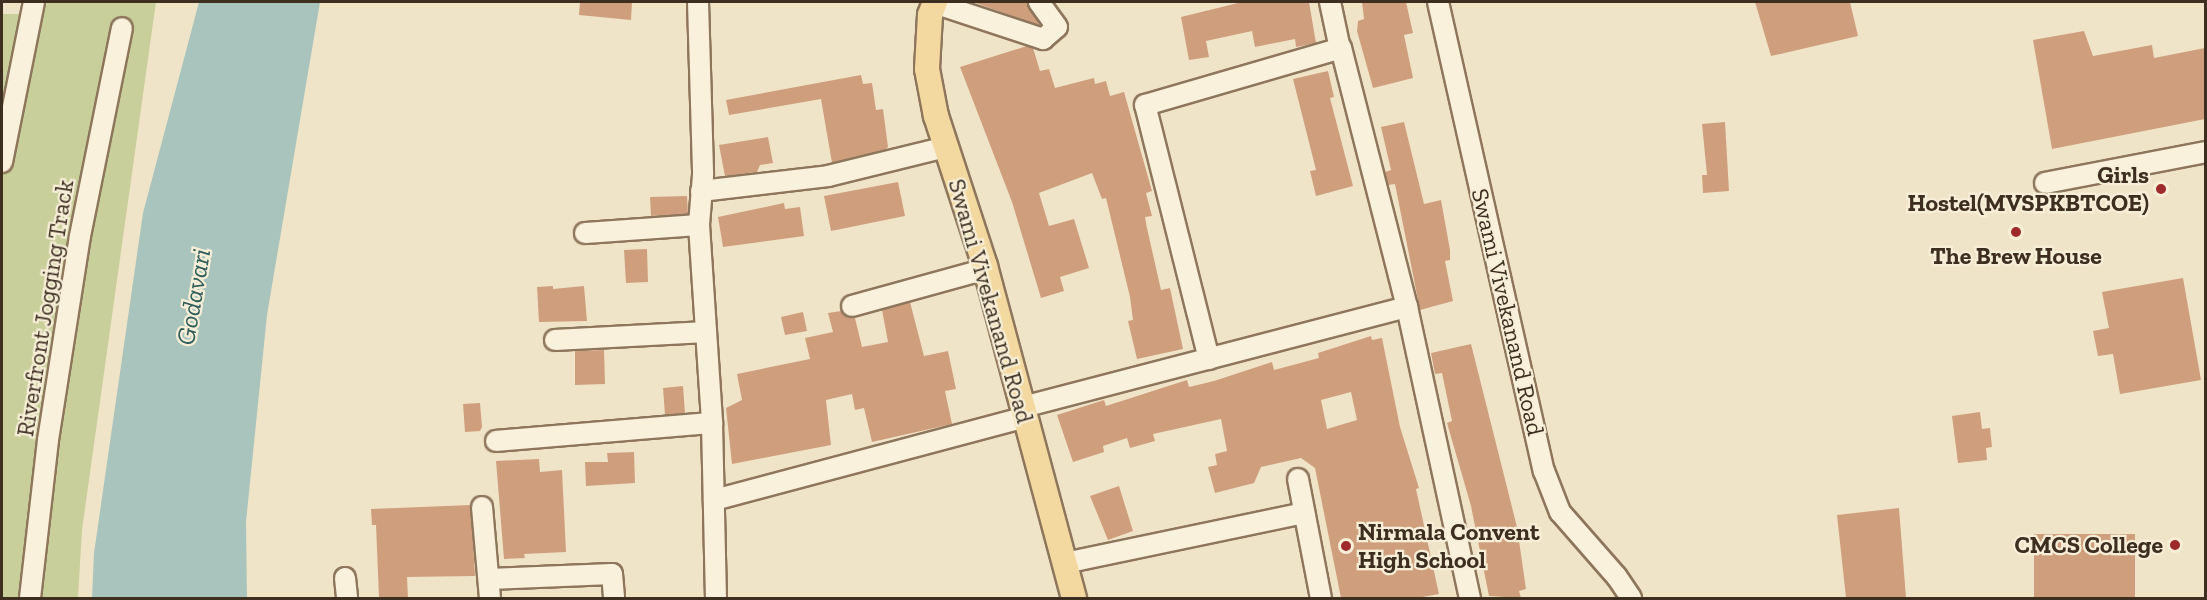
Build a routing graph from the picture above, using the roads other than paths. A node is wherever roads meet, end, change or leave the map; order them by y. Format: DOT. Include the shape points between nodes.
graph roads {
  1 [pos="34,2"];
  2 [pos="698,2"];
  3 [pos="934,2"];
  4 [pos="1039,2"];
  5 [pos="1330,2"];
  6 [pos="1438,2"];
  7 [pos="122,28"];
  8 [pos="1340,49"];
  9 [pos="946,147"];
  10 [pos="2205,152"];
  11 [pos="2,162"];
  12 [pos="2045,183"];
  13 [pos="701,191"];
  14 [pos="699,225"];
  15 [pos="585,233"];
  16 [pos="986,269"];
  17 [pos="852,306"];
  18 [pos="1407,307"];
  19 [pos="706,332"];
  20 [pos="555,340"];
  21 [pos="1209,359"];
  22 [pos="1024,412"];
  23 [pos="712,423"];
  24 [pos="496,441"];
  25 [pos="1298,479"];
  26 [pos="714,500"];
  27 [pos="482,507"];
  28 [pos="1304,513"];
  29 [pos="1065,563"];
  30 [pos="345,578"];
  31 [pos="489,579"];
  32 [pos="30,598"];
  33 [pos="347,598"];
  34 [pos="490,598"];
  35 [pos="614,598"];
  36 [pos="716,598"];
  37 [pos="1074,598"];
  38 [pos="1321,598"];
  39 [pos="1470,598"];
  40 [pos="1631,598"];
  1 -- 11 [label="street"];
  2 -- 13 [label="street"];
  3 -- 4 [label="street" via="1043,39 1057,27"];
  3 -- 9 [label="main road, Swami Vivekanand Road" via="927,69"];
  5 -- 8 [label="street"];
  6 -- 40 [label="street, Swami Vivekanand Road" via="1544,471 1560,512"];
  7 -- 32 [label="street, Riverfront Jogging Track" via="80,236 48,440"];
  8 -- 18 [label="street"];
  8 -- 21 [label="street" via="1145,105"];
  9 -- 13 [label="street" via="828,176"];
  9 -- 16 [label="main road, Swami Vivekanand Road"];
  10 -- 12 [label="street"];
  13 -- 14 [label="street"];
  14 -- 15 [label="street"];
  14 -- 19 [label="street"];
  16 -- 17 [label="street"];
  16 -- 22 [label="main road, Swami Vivekanand Road"];
  18 -- 21 [label="street"];
  18 -- 39 [label="street"];
  19 -- 20 [label="street"];
  19 -- 23 [label="street"];
  21 -- 22 [label="street"];
  22 -- 26 [label="street"];
  22 -- 29 [label="main road, Swami Vivekanand Road"];
  23 -- 24 [label="street"];
  23 -- 26 [label="street"];
  25 -- 28 [label="street"];
  26 -- 36 [label="street"];
  27 -- 31 [label="street"];
  28 -- 29 [label="street"];
  28 -- 38 [label="street"];
  29 -- 37 [label="main road, Swami Vivekanand Road"];
  30 -- 33 [label="street"];
  31 -- 34 [label="street"];
  31 -- 35 [label="street" via="612,574"];
}
